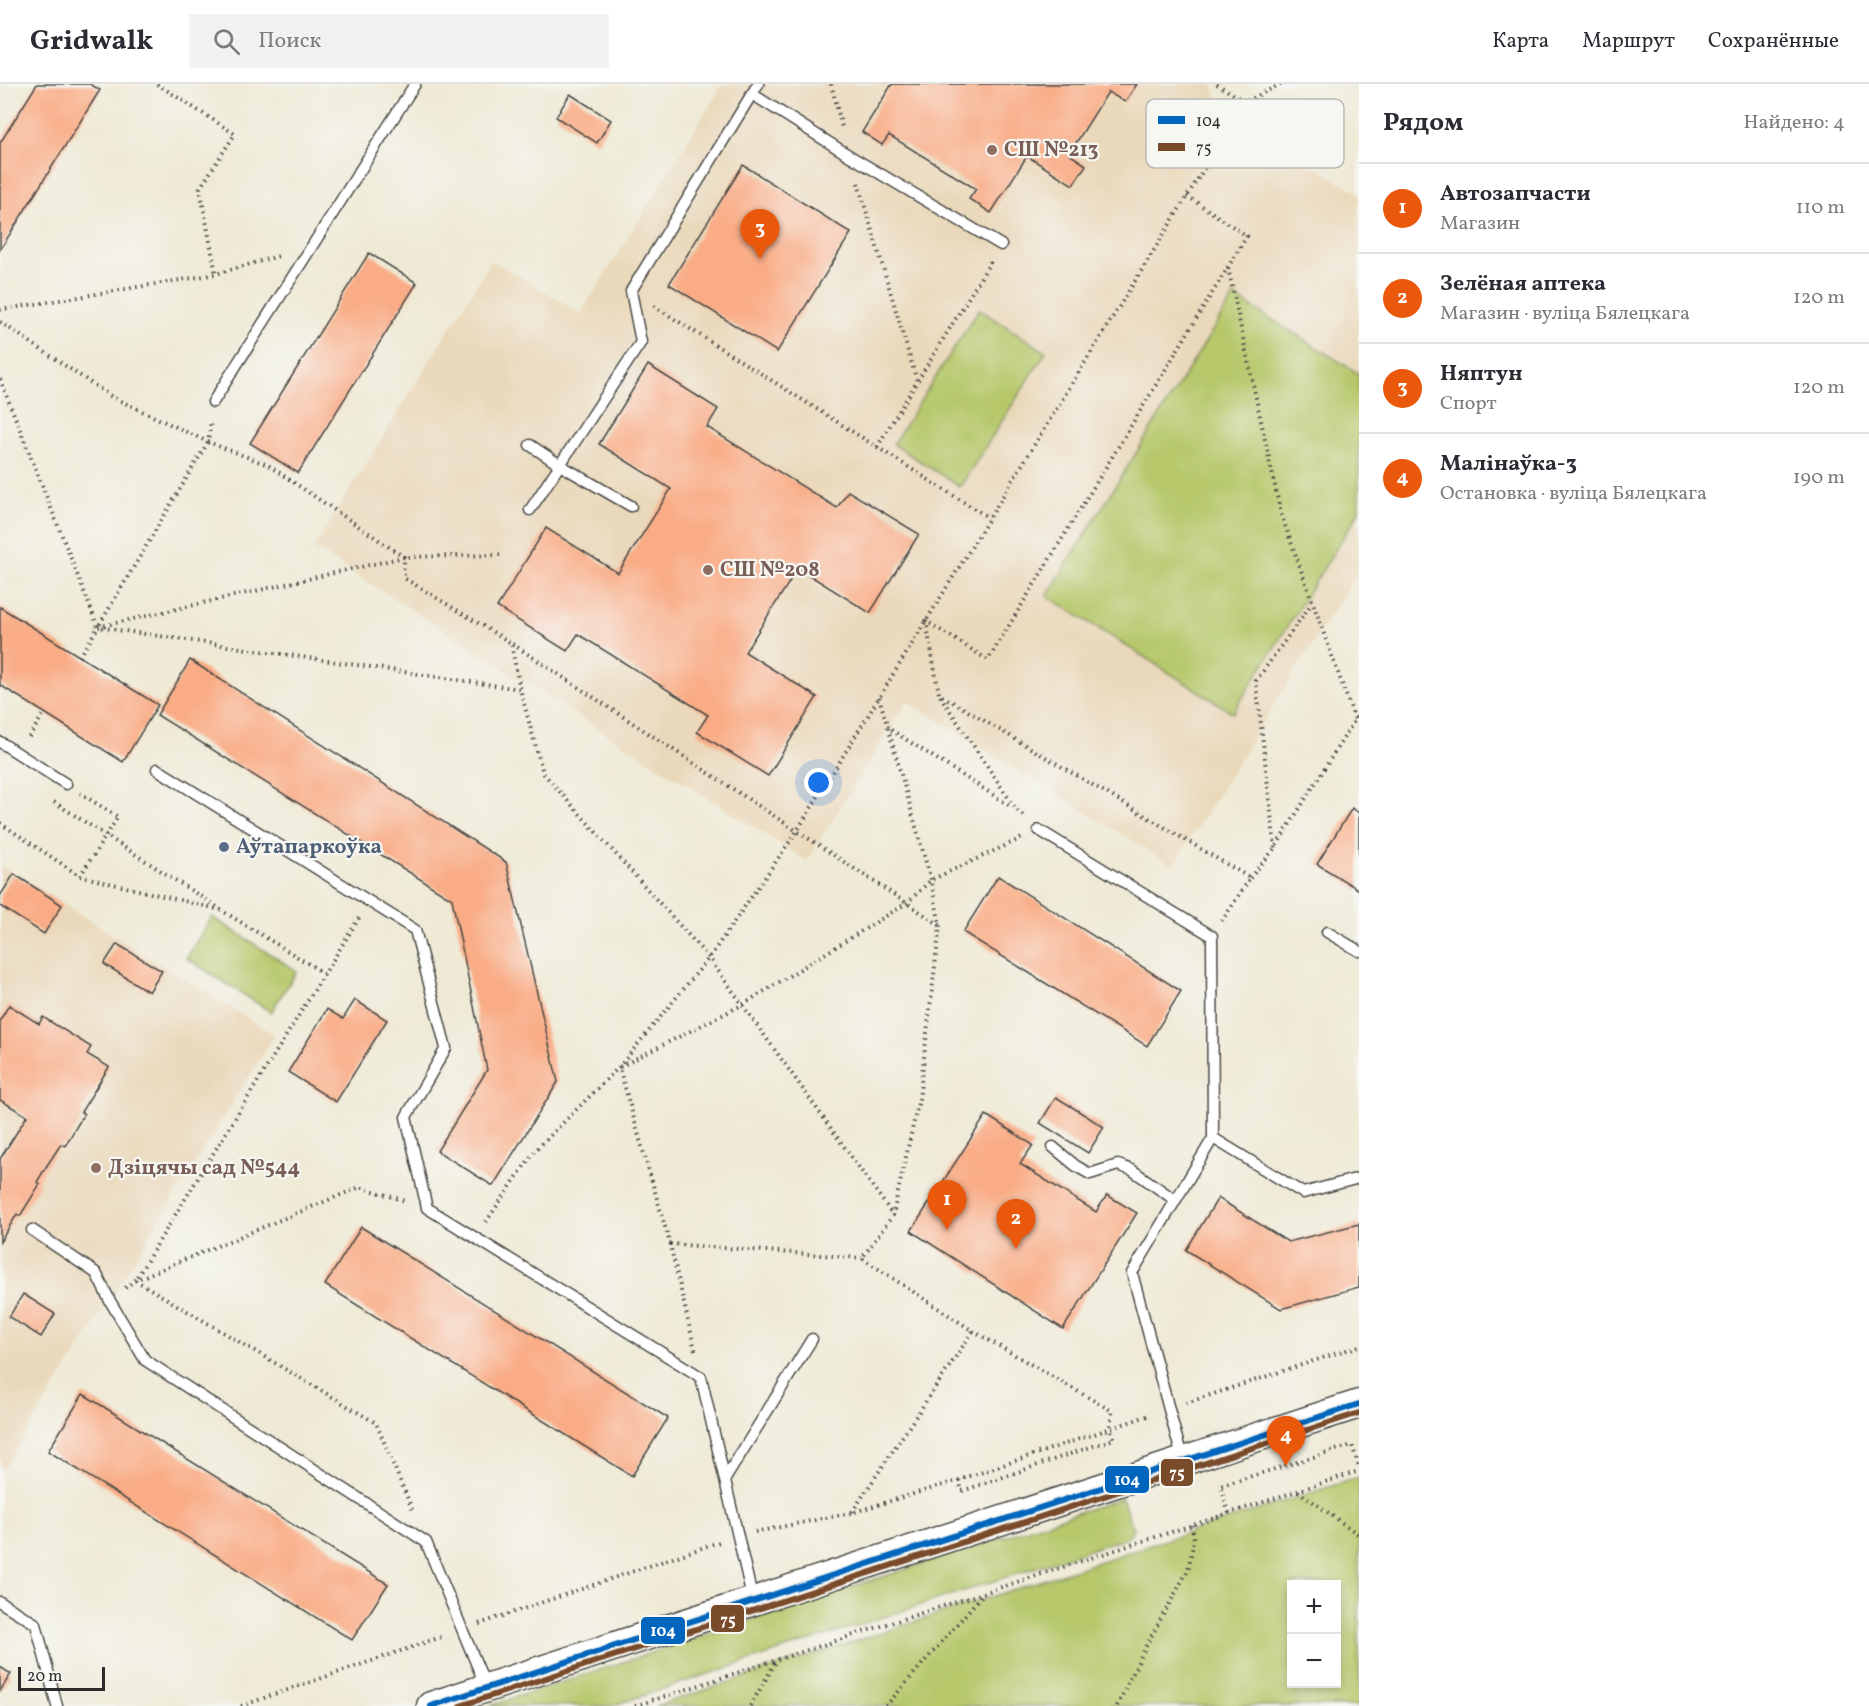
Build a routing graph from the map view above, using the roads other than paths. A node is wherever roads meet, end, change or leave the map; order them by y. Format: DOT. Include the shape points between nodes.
graph roads {
  1 [pos="415,84"];
  2 [pos="755,89"];
  3 [pos="1001,245"];
  4 [pos="213,402"];
  5 [pos="530,445"];
  6 [pos="560,465"];
  7 [pos="631,506"];
  8 [pos="530,510"];
  9 [pos="0,742"];
  10 [pos="157,769"];
  11 [pos="66,784"];
  12 [pos="1039,830"];
  13 [pos="1327,933"];
  14 [pos="1359,951"];
  15 [pos="1213,1138"];
  16 [pos="1053,1147"];
  17 [pos="1359,1178"];
  18 [pos="1175,1200"];
  19 [pos="32,1230"];
  20 [pos="812,1339"];
  21 [pos="1359,1404"];
  22 [pos="1183,1461"];
  23 [pos="725,1479"];
  24 [pos="753,1601"];
  25 [pos="0,1602"];
  26 [pos="486,1688"];
  27 [pos="57,1706"];
  28 [pos="431,1706"];
  1 -- 4 [label="lane"];
  2 -- 3 [label="lane" via="850,156"];
  2 -- 6 [label="lane" via="631,291 641,342"];
  5 -- 6 [label="lane"];
  6 -- 7 [label="lane"];
  6 -- 8 [label="lane"];
  9 -- 11 [label="lane"];
  10 -- 23 [label="lane" via="415,930 446,1048 406,1117 427,1208 701,1377"];
  12 -- 15 [label="lane" via="1212,936"];
  13 -- 14 [label="lane"];
  15 -- 17 [label="lane" via="1303,1193"];
  15 -- 18 [label="lane"];
  16 -- 18 [label="lane" via="1090,1174 1118,1165 1132,1170"];
  18 -- 22 [label="lane" via="1132,1273"];
  19 -- 26 [label="lane" via="96,1273 145,1360 426,1542"];
  20 -- 23 [label="lane"];
  21 -- 22 [label="street"];
  22 -- 24 [label="street"];
  23 -- 24 [label="lane"];
  24 -- 26 [label="street"];
  25 -- 27 [label="lane" via="36,1624"];
  26 -- 28 [label="street"];
}
